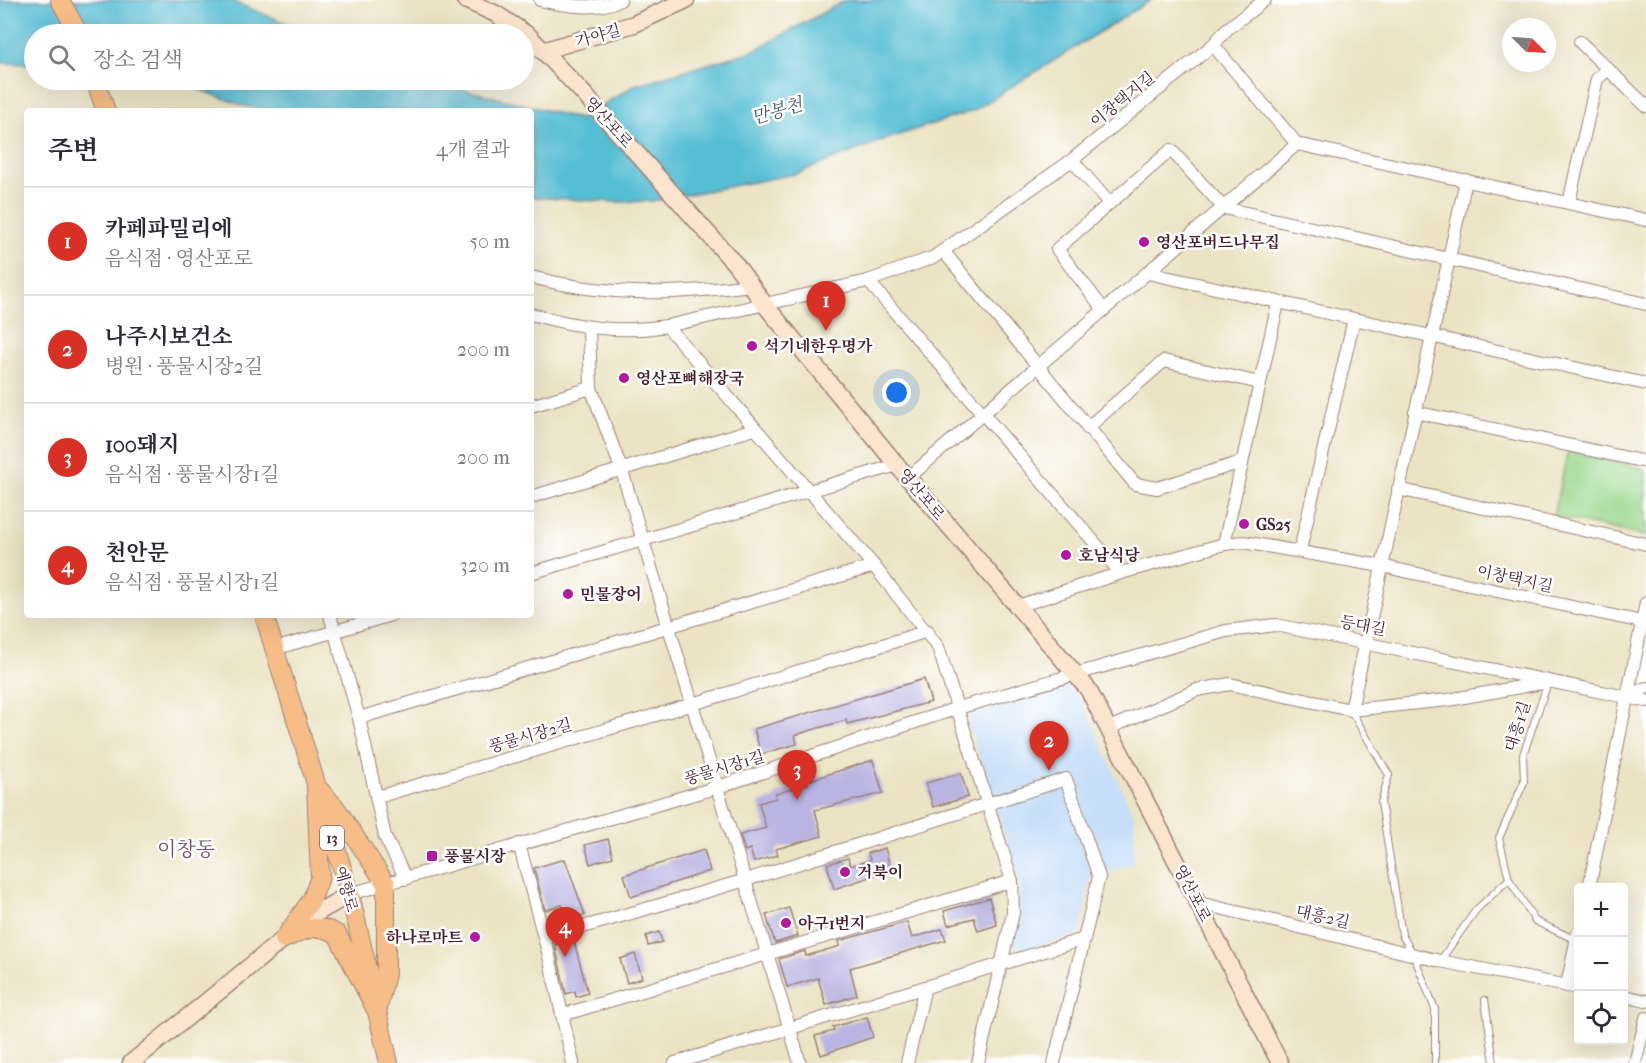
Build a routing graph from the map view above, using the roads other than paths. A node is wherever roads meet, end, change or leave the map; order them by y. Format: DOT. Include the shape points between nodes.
graph roads {
  1 [pos="60,0"];
  2 [pos="465,0"];
  3 [pos="540,0"];
  4 [pos="620,0"];
  5 [pos="686,0"];
  6 [pos="1264,0"];
  7 [pos="73,24"];
  8 [pos="511,24"];
  9 [pos="1580,42"];
  10 [pos="534,43"];
  11 [pos="1213,45"];
  12 [pos="542,51"];
  13 [pos="1608,69"];
  14 [pos="99,90"];
  15 [pos="1646,106"];
  16 [pos="105,108"];
  17 [pos="1298,144"];
  18 [pos="1072,160"];
  19 [pos="1466,180"];
  20 [pos="1569,202"];
  21 [pos="1109,203"];
  22 [pos="1224,208"];
  23 [pos="1646,220"];
  24 [pos="944,252"];
  25 [pos="1448,260"];
  26 [pos="1148,273"];
  27 [pos="534,278"];
  28 [pos="868,281"];
  29 [pos="750,285"];
  30 [pos="1278,303"];
  31 [pos="1646,304"];
  32 [pos="765,305"];
  33 [pos="1104,310"];
  34 [pos="534,315"];
  35 [pos="1354,319"];
  36 [pos="667,326"];
  37 [pos="589,328"];
  38 [pos="1431,336"];
  39 [pos="1037,368"];
  40 [pos="1260,383"];
  41 [pos="1646,384"];
  42 [pos="591,388"];
  43 [pos="534,405"];
  44 [pos="1415,412"];
  45 [pos="983,414"];
  46 [pos="1088,428"];
  47 [pos="754,429"];
  48 [pos="1242,462"];
  49 [pos="1646,462"];
  50 [pos="897,465"];
  51 [pos="622,471"];
  52 [pos="908,478"];
  53 [pos="1398,489"];
  54 [pos="808,491"];
  55 [pos="534,496"];
  56 [pos="643,540"];
  57 [pos="1224,544"];
  58 [pos="1646,544"];
  59 [pos="1300,550"];
  60 [pos="874,566"];
  61 [pos="1382,566"];
  62 [pos="534,572"];
  63 [pos="1121,573"];
  64 [pos="1646,603"];
  65 [pos="1018,606"];
  66 [pos="265,618"];
  67 [pos="331,618"];
  68 [pos="381,618"];
  69 [pos="1642,622"];
  70 [pos="669,626"];
  71 [pos="928,631"];
  72 [pos="334,632"];
  73 [pos="1365,642"];
  74 [pos="274,649"];
  75 [pos="1076,674"];
  76 [pos="1548,682"];
  77 [pos="1646,688"];
  78 [pos="1625,696"];
  79 [pos="1646,701"];
  80 [pos="693,704"];
  81 [pos="958,708"];
  82 [pos="1351,710"];
  83 [pos="359,718"];
  84 [pos="1107,729"];
  85 [pos="316,786"];
  86 [pos="718,787"];
  87 [pos="376,796"];
  88 [pos="989,803"];
  89 [pos="519,844"];
  90 [pos="406,879"];
  91 [pos="1509,879"];
  92 [pos="746,880"];
  93 [pos="1012,881"];
  94 [pos="1590,883"];
  95 [pos="386,884"];
  96 [pos="350,894"];
  97 [pos="1199,903"];
  98 [pos="1574,936"];
  99 [pos="545,938"];
  100 [pos="284,939"];
  101 [pos="1084,939"];
  102 [pos="1413,954"];
  103 [pos="769,955"];
  104 [pos="1440,961"];
  105 [pos="1001,963"];
  106 [pos="1573,986"];
  107 [pos="925,987"];
  108 [pos="1628,997"];
  109 [pos="1485,1000"];
  110 [pos="1646,1001"];
  111 [pos="377,1012"];
  112 [pos="562,1015"];
  113 [pos="1646,1018"];
  114 [pos="792,1029"];
  115 [pos="131,1063"];
  116 [pos="389,1063"];
  117 [pos="573,1063"];
  118 [pos="675,1063"];
  119 [pos="800,1063"];
  120 [pos="907,1063"];
  121 [pos="978,1063"];
  122 [pos="1054,1063"];
  123 [pos="1280,1063"];
  124 [pos="1435,1063"];
  125 [pos="1494,1063"];
  126 [pos="1635,1063"];
  1 -- 7 [label="main road"];
  2 -- 8 [label="street, 영산포로"];
  3 -- 4 [label="street" via="565,6 611,4"];
  5 -- 12 [label="street, 가야길" via="634,24"];
  6 -- 11 [label="street, 이창택지길"];
  9 -- 13 [label="street"];
  10 -- 12 [label="street, 영산포로"];
  11 -- 17 [label="street"];
  11 -- 18 [label="street, 이창택지길"];
  12 -- 29 [label="street, 영산포로"];
  13 -- 15 [label="street"];
  13 -- 20 [label="street" via="1597,79"];
  14 -- 16 [label="main road"];
  17 -- 19 [label="street"];
  17 -- 22 [label="street"];
  18 -- 21 [label="street"];
  18 -- 24 [label="street, 이창택지길"];
  19 -- 20 [label="street"];
  19 -- 25 [label="street"];
  20 -- 23 [label="street"];
  21 -- 22 [label="street" via="1172,150"];
  21 -- 33 [label="street" via="1057,249"];
  22 -- 25 [label="street"];
  22 -- 26 [label="street"];
  24 -- 28 [label="street, 이창택지길"];
  24 -- 39 [label="street"];
  25 -- 31 [label="street"];
  25 -- 38 [label="street"];
  26 -- 30 [label="street"];
  26 -- 33 [label="street"];
  27 -- 29 [label="street" via="589,289 640,293"];
  28 -- 32 [label="street, 이창택지길"];
  28 -- 45 [label="street"];
  29 -- 32 [label="street, 영산포로"];
  30 -- 35 [label="street"];
  30 -- 40 [label="street"];
  32 -- 36 [label="street"];
  32 -- 50 [label="street, 영산포로"];
  33 -- 39 [label="street"];
  34 -- 37 [label="street"];
  35 -- 38 [label="street"];
  35 -- 59 [label="street"];
  36 -- 37 [label="street" via="637,331"];
  36 -- 47 [label="street"];
  37 -- 42 [label="street"];
  38 -- 41 [label="street"];
  38 -- 44 [label="street"];
  39 -- 45 [label="street"];
  39 -- 46 [label="street"];
  40 -- 46 [label="street" via="1164,362"];
  40 -- 48 [label="street"];
  42 -- 43 [label="street"];
  42 -- 51 [label="street"];
  44 -- 49 [label="street"];
  44 -- 53 [label="street"];
  45 -- 52 [label="street"];
  45 -- 63 [label="street"];
  46 -- 48 [label="street" via="1136,484 1157,488"];
  47 -- 51 [label="street"];
  47 -- 54 [label="street"];
  48 -- 57 [label="street"];
  50 -- 52 [label="street, 영산포로"];
  50 -- 54 [label="street"];
  51 -- 55 [label="street"];
  51 -- 56 [label="street"];
  52 -- 65 [label="street, 영산포로"];
  53 -- 58 [label="street"];
  53 -- 61 [label="street"];
  54 -- 56 [label="street"];
  54 -- 60 [label="street"];
  56 -- 62 [label="street"];
  56 -- 70 [label="street"];
  57 -- 59 [label="street, 이창택지길" via="1243,542"];
  57 -- 63 [label="street, 이창택지길"];
  59 -- 61 [label="street, 이창택지길"];
  60 -- 70 [label="street"];
  60 -- 71 [label="street"];
  61 -- 69 [label="street, 이창택지길"];
  61 -- 73 [label="street"];
  63 -- 65 [label="street, 이창택지길"];
  64 -- 69 [label="street"];
  65 -- 75 [label="street, 영산포로"];
  66 -- 74 [label="main road, 예향로 / 13"];
  67 -- 72 [label="street"];
  68 -- 72 [label="street"];
  69 -- 78 [label="street"];
  70 -- 80 [label="street"];
  70 -- 83 [label="street"];
  71 -- 80 [label="street, 풍물시장2길"];
  71 -- 81 [label="street" via="938,647"];
  72 -- 74 [label="street"];
  72 -- 83 [label="street"];
  73 -- 75 [label="street, 등대길" via="1276,625 1253,626"];
  73 -- 76 [label="street, 등대길"];
  73 -- 82 [label="street"];
  74 -- 85 [label="main road, 예향로 / 13"];
  75 -- 81 [label="street, 풍물시장1길"];
  75 -- 84 [label="street, 영산포로" via="1088,689"];
  76 -- 78 [label="street, 등대길"];
  76 -- 82 [label="street, 대흥1길" via="1437,701"];
  76 -- 91 [label="lane, 대흥1길" via="1523,755 1524,782 1499,838"];
  77 -- 78 [label="street"];
  78 -- 79 [label="street, 등대길"];
  78 -- 94 [label="street"];
  80 -- 86 [label="street"];
  80 -- 87 [label="street, 풍물시장2길"];
  81 -- 86 [label="street, 풍물시장1길"];
  81 -- 88 [label="street"];
  82 -- 84 [label="street, 대흥1길" via="1230,684 1197,690"];
  82 -- 102 [label="lane" via="1389,775 1381,802 1402,935"];
  83 -- 87 [label="street"];
  84 -- 97 [label="street, 영산포로"];
  85 -- 95 [label="main road" via="336,808"];
  85 -- 96 [label="main road, 예향로 / 13"];
  85 -- 100 [label="main road" via="320,877 312,899"];
  86 -- 89 [label="street, 풍물시장1길"];
  86 -- 92 [label="street"];
  87 -- 90 [label="street" via="385,837"];
  88 -- 92 [label="street"];
  88 -- 93 [label="street"];
  88 -- 101 [label="street" via="1066,779 1099,877"];
  89 -- 90 [label="street, 풍물시장1길"];
  89 -- 99 [label="street"];
  90 -- 95 [label="street, 풍물시장1길"];
  91 -- 98 [label="lane, 대흥1길" via="1535,921"];
  91 -- 104 [label="lane" via="1476,910"];
  92 -- 99 [label="street"];
  92 -- 103 [label="street"];
  93 -- 103 [label="street"];
  93 -- 105 [label="street" via="1013,913"];
  95 -- 96 [label="street, 풍물시장1길"];
  95 -- 111 [label="main road" via="386,974"];
  96 -- 100 [label="street" via="313,915"];
  96 -- 111 [label="main road, 예향로 / 13"];
  97 -- 102 [label="street, 대흥2길"];
  97 -- 123 [label="street, 영산포로"];
  99 -- 112 [label="street"];
  100 -- 111 [label="main road" via="312,926 337,934"];
  100 -- 115 [label="street"];
  101 -- 105 [label="street"];
  101 -- 122 [label="street"];
  102 -- 104 [label="street, 대흥2길"];
  102 -- 124 [label="lane" via="1435,1008"];
  103 -- 112 [label="street"];
  103 -- 114 [label="street"];
  104 -- 106 [label="street, 대흥2길"];
  105 -- 107 [label="street"];
  105 -- 121 [label="street"];
  107 -- 114 [label="street"];
  107 -- 120 [label="street"];
  108 -- 110 [label="street"];
  109 -- 125 [label="lane"];
  111 -- 116 [label="main road, 예향로 / 13"];
  112 -- 117 [label="street"];
  113 -- 126 [label="street"];
  114 -- 118 [label="street"];
  114 -- 119 [label="street"];
}
